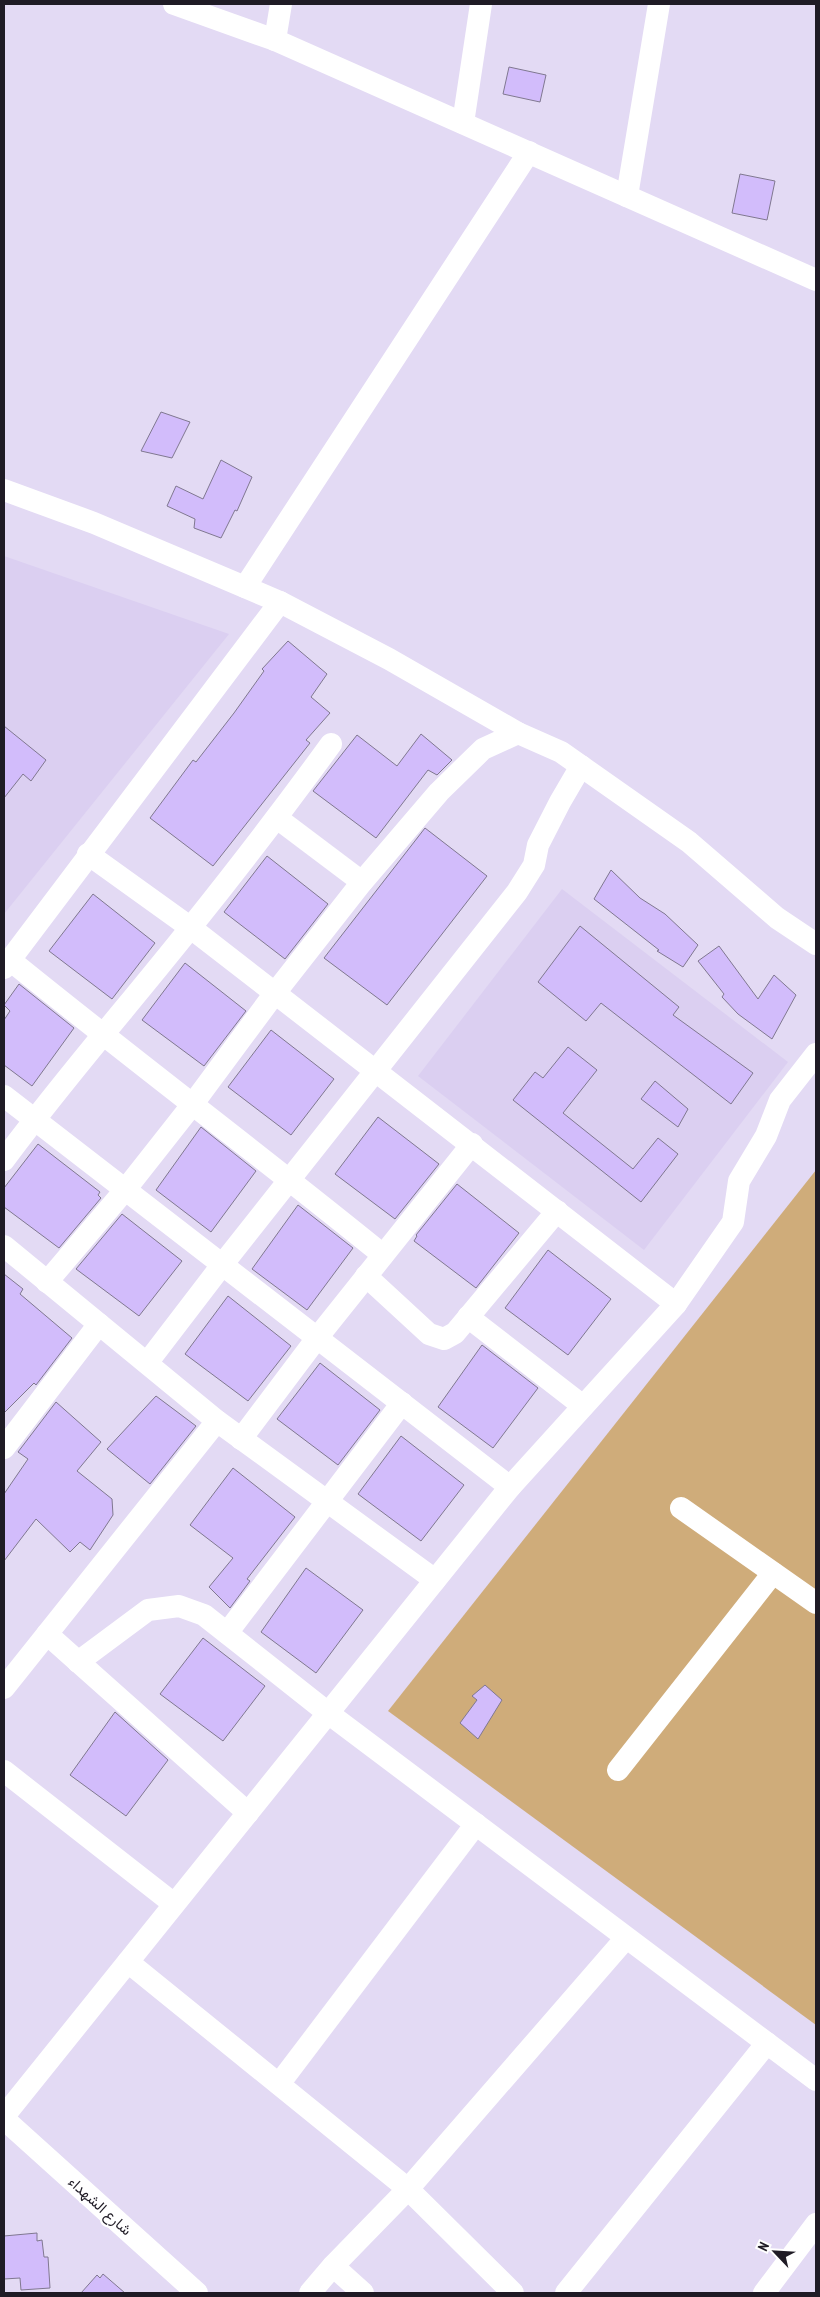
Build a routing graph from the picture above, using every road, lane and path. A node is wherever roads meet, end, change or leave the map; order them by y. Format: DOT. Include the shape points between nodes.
graph roads {
  1 [pos="174,4"];
  2 [pos="281,4"];
  3 [pos="481,4"];
  4 [pos="659,4"];
  5 [pos="275,40"];
  6 [pos="463,123"];
  7 [pos="529,152"];
  8 [pos="627,196"];
  9 [pos="816,277"];
  10 [pos="4,490"];
  11 [pos="245,587"];
  12 [pos="280,602"];
  13 [pos="518,733"];
  14 [pos="331,744"];
  15 [pos="581,766"];
  16 [pos="277,818"];
  17 [pos="88,854"];
  18 [pos="362,882"];
  19 [pos="191,928"];
  20 [pos="816,944"];
  21 [pos="7,964"];
  22 [pos="275,992"];
  23 [pos="103,1035"];
  24 [pos="816,1054"];
  25 [pos="376,1070"];
  26 [pos="4,1096"];
  27 [pos="192,1105"];
  28 [pos="34,1120"];
  29 [pos="472,1144"];
  30 [pos="4,1160"];
  31 [pos="290,1180"];
  32 [pos="125,1190"];
  33 [pos="557,1211"];
  34 [pos="4,1246"];
  35 [pos="383,1256"];
  36 [pos="222,1264"];
  37 [pos="366,1276"];
  38 [pos="48,1282"];
  39 [pos="676,1304"];
  40 [pos="468,1316"];
  41 [pos="99,1324"];
  42 [pos="317,1338"];
  43 [pos="147,1363"];
  44 [pos="402,1403"];
  45 [pos="583,1406"];
  46 [pos="217,1421"];
  47 [pos="241,1439"];
  48 [pos="4,1448"];
  49 [pos="510,1487"];
  50 [pos="328,1502"];
  51 [pos="681,1508"];
  52 [pos="773,1573"];
  53 [pos="435,1580"];
  54 [pos="816,1603"];
  55 [pos="227,1633"];
  56 [pos="47,1634"];
  57 [pos="78,1662"];
  58 [pos="4,1688"];
  59 [pos="328,1713"];
  60 [pos="618,1770"];
  61 [pos="4,1771"];
  62 [pos="248,1813"];
  63 [pos="476,1824"];
  64 [pos="174,1904"];
  65 [pos="626,1938"];
  66 [pos="128,1962"];
  67 [pos="767,2043"];
  68 [pos="816,2080"];
  69 [pos="278,2084"];
  70 [pos="4,2117"];
  71 [pos="408,2189"];
  72 [pos="816,2224"];
  73 [pos="333,2266"];
  74 [pos="197,2293"];
  75 [pos="310,2293"];
  76 [pos="363,2293"];
  77 [pos="513,2293"];
  78 [pos="566,2293"];
  79 [pos="764,2293"];
  1 -- 5 [label="street"];
  2 -- 5 [label="street"];
  3 -- 6 [label="street"];
  4 -- 8 [label="street"];
  5 -- 6 [label="street"];
  6 -- 7 [label="street"];
  7 -- 8 [label="street"];
  7 -- 11 [label="street"];
  8 -- 9 [label="street"];
  10 -- 11 [label="street" via="94,523"];
  11 -- 12 [label="street"];
  12 -- 13 [label="street" via="390,659"];
  12 -- 17 [label="street"];
  13 -- 15 [label="street" via="561,752"];
  13 -- 18 [label="street" via="484,749 461,769"];
  14 -- 16 [label="street"];
  15 -- 20 [label="street" via="688,842 777,918"];
  15 -- 25 [label="street" via="538,845 534,865 517,892"];
  16 -- 18 [label="street"];
  16 -- 19 [label="street"];
  17 -- 19 [label="street"];
  17 -- 21 [label="street"];
  18 -- 22 [label="street"];
  19 -- 22 [label="street"];
  19 -- 23 [label="street"];
  21 -- 23 [label="street"];
  22 -- 25 [label="street"];
  22 -- 27 [label="street"];
  23 -- 27 [label="street"];
  23 -- 28 [label="street"];
  24 -- 39 [label="street" via="780,1100 766,1136 739,1181 733,1222"];
  25 -- 29 [label="street"];
  25 -- 31 [label="street"];
  26 -- 28 [label="street"];
  27 -- 31 [label="street"];
  27 -- 32 [label="street"];
  28 -- 30 [label="street"];
  28 -- 32 [label="street"];
  29 -- 33 [label="street"];
  29 -- 35 [label="street"];
  31 -- 35 [label="street"];
  31 -- 36 [label="street"];
  32 -- 36 [label="street"];
  32 -- 38 [label="street"];
  33 -- 39 [label="street"];
  33 -- 40 [label="street"];
  34 -- 38 [label="street"];
  35 -- 37 [label="street"];
  36 -- 42 [label="street"];
  36 -- 43 [label="street"];
  37 -- 40 [label="street" via="429,1334 444,1339 455,1332"];
  37 -- 42 [label="street"];
  38 -- 41 [label="street"];
  39 -- 45 [label="street"];
  40 -- 45 [label="street"];
  41 -- 43 [label="street"];
  41 -- 48 [label="street"];
  42 -- 44 [label="street"];
  42 -- 47 [label="street"];
  43 -- 46 [label="street"];
  44 -- 49 [label="street"];
  44 -- 50 [label="street"];
  45 -- 49 [label="street"];
  46 -- 47 [label="street"];
  46 -- 56 [label="street"];
  47 -- 50 [label="street"];
  49 -- 53 [label="street"];
  50 -- 53 [label="street"];
  50 -- 55 [label="street"];
  51 -- 52 [label="street"];
  52 -- 54 [label="street"];
  52 -- 60 [label="street"];
  53 -- 59 [label="street"];
  55 -- 57 [label="street" via="204,1615 179,1606 148,1610"];
  55 -- 59 [label="street"];
  56 -- 57 [label="street"];
  56 -- 58 [label="street"];
  57 -- 62 [label="street"];
  59 -- 62 [label="street"];
  59 -- 63 [label="street"];
  61 -- 64 [label="street"];
  62 -- 64 [label="street"];
  63 -- 65 [label="street"];
  63 -- 69 [label="street"];
  64 -- 66 [label="street"];
  65 -- 67 [label="street"];
  65 -- 71 [label="street"];
  66 -- 69 [label="street"];
  66 -- 70 [label="street"];
  67 -- 68 [label="street"];
  67 -- 78 [label="street"];
  69 -- 71 [label="street"];
  70 -- 74 [label="street, شارع الشهداء"];
  71 -- 73 [label="street"];
  71 -- 77 [label="street"];
  72 -- 79 [label="street"];
  73 -- 75 [label="street"];
  73 -- 76 [label="street"];
}
